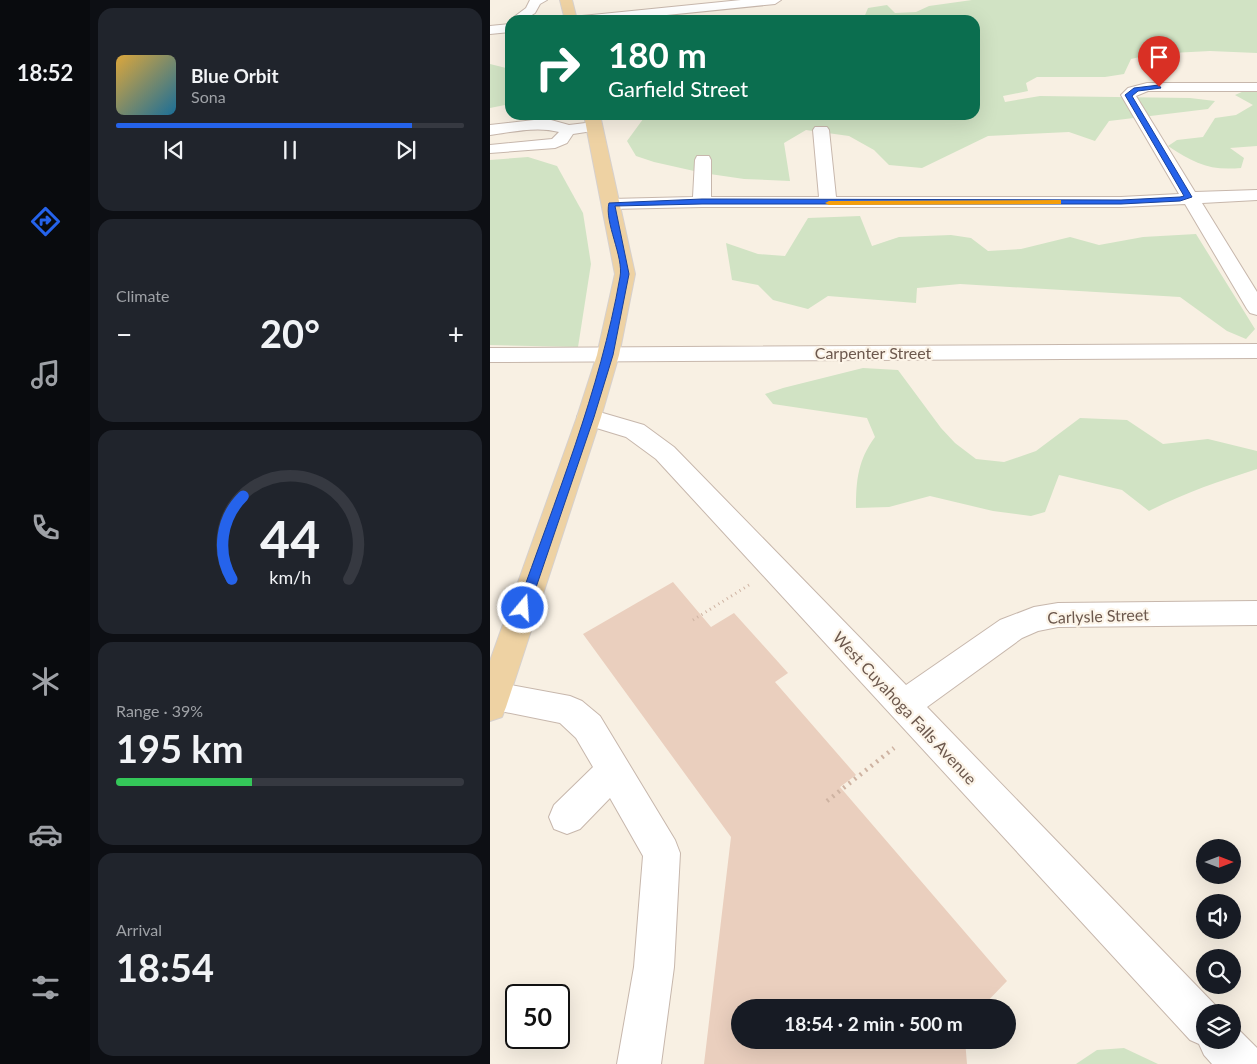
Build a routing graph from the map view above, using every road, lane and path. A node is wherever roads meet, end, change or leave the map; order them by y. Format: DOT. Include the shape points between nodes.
graph roads {
  1 [pos="541,0"];
  2 [pos="775,0"];
  3 [pos="717,6"];
  4 [pos="568,10"];
  5 [pos="524,15"];
  6 [pos="619,15"];
  7 [pos="629,15"];
  8 [pos="722,15"];
  9 [pos="505,28"];
  10 [pos="490,30"];
  11 [pos="1257,87"];
  12 [pos="593,121"];
  13 [pos="490,130"];
  14 [pos="568,130"];
  15 [pos="821,130"];
  16 [pos="490,149"];
  17 [pos="703,160"];
  18 [pos="1257,194"];
  19 [pos="1188,197"];
  20 [pos="702,202"];
  21 [pos="827,203"];
  22 [pos="611,204"];
  23 [pos="1257,309"];
  24 [pos="1257,351"];
  25 [pos="490,355"];
  26 [pos="608,355"];
  27 [pos="589,417"];
  28 [pos="749,585"];
  29 [pos="1257,613"];
  30 [pos="692,620"];
  31 [pos="492,701"];
  32 [pos="905,704"];
  33 [pos="894,748"];
  34 [pos="612,771"];
  35 [pos="827,801"];
  36 [pos="567,817"];
  37 [pos="1196,1016"];
  38 [pos="1228,1049"];
  39 [pos="640,1064"];
  40 [pos="1242,1064"];
  1 -- 5 [label="street" via="534,2 531,10"];
  2 -- 3 [label="street"];
  3 -- 7 [label="street"];
  3 -- 8 [label="street"];
  4 -- 6 [label="street" via="607,6 616,8"];
  9 -- 10 [label="street"];
  11 -- 19 [label="street" via="1147,87 1128,95"];
  12 -- 14 [label="street"];
  12 -- 22 [label="main road"];
  13 -- 14 [label="street" via="534,125"];
  14 -- 16 [label="street" via="555,143"];
  15 -- 21 [label="street"];
  17 -- 20 [label="street"];
  18 -- 19 [label="street"];
  19 -- 21 [label="street" via="1130,202"];
  19 -- 23 [label="street"];
  20 -- 21 [label="street"];
  20 -- 22 [label="street"];
  22 -- 26 [label="main road" via="625,274"];
  24 -- 26 [label="street, Carpenter Street"];
  25 -- 26 [label="street, Carpenter Street"];
  26 -- 27 [label="main road"];
  27 -- 31 [label="main road"];
  27 -- 32 [label="street, West Cuyahoga Falls Avenue" via="635,431 665,453"];
  28 -- 30 [label="path"];
  29 -- 32 [label="street, Carlysle Street" via="1058,615 1034,619 1011,629"];
  31 -- 34 [label="street" via="570,711 588,727"];
  32 -- 37 [label="street, West Cuyahoga Falls Avenue"];
  33 -- 35 [label="path"];
  34 -- 36 [label="street"];
  34 -- 39 [label="street" via="662,853 654,967"];
  38 -- 40 [label="street"];
}
